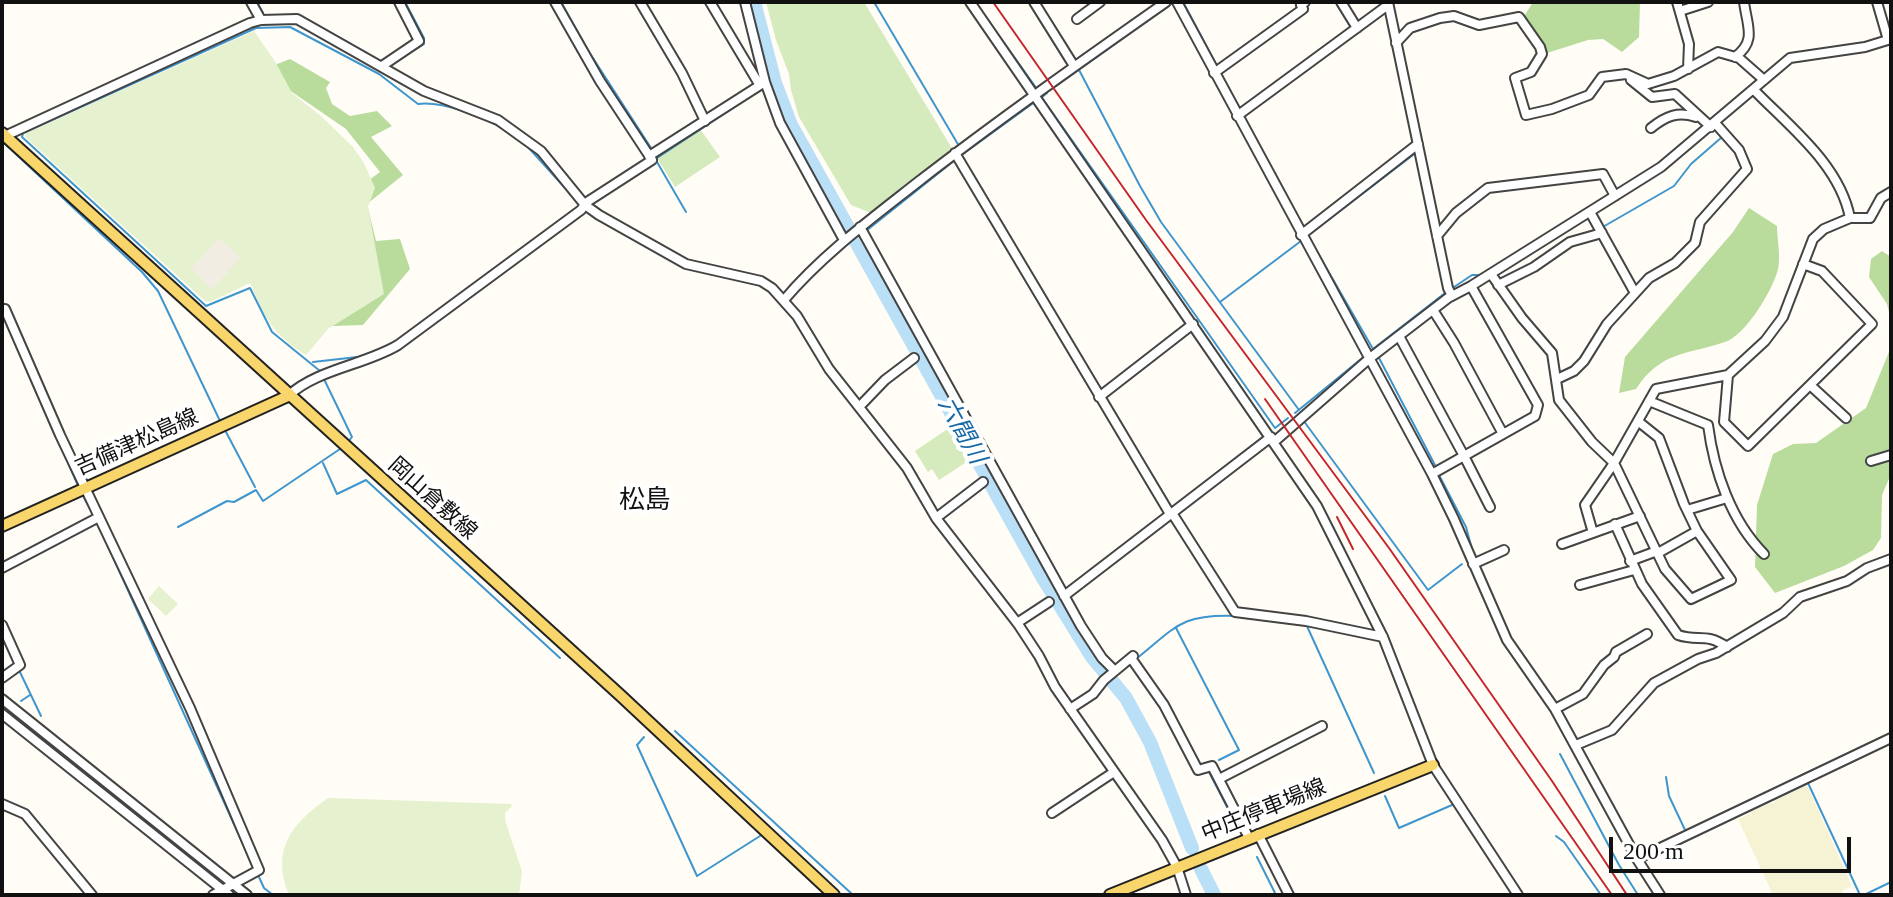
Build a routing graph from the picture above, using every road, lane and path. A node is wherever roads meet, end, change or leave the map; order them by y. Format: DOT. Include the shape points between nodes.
graph roads {
  1 [pos="251,2"];
  2 [pos="399,2"];
  3 [pos="555,2"];
  4 [pos="640,2"];
  5 [pos="710,2"];
  6 [pos="745,2"];
  7 [pos="970,2"];
  8 [pos="1034,2"];
  9 [pos="1100,2"];
  10 [pos="1166,2"];
  11 [pos="1177,2"];
  12 [pos="1305,2"];
  13 [pos="1341,2"];
  14 [pos="1708,2"];
  15 [pos="1744,2"];
  16 [pos="1877,2"];
  17 [pos="1390,5"];
  18 [pos="1678,6"];
  19 [pos="1077,19"];
  20 [pos="261,20"];
  21 [pos="1357,28"];
  22 [pos="1890,39"];
  23 [pos="1396,43"];
  24 [pos="1735,57"];
  25 [pos="1076,65"];
  26 [pos="384,67"];
  27 [pos="1688,69"];
  28 [pos="1217,70"];
  29 [pos="1626,74"];
  30 [pos="1764,80"];
  31 [pos="764,84"];
  32 [pos="1754,90"];
  33 [pos="1038,96"];
  34 [pos="1240,114"];
  35 [pos="1701,119"];
  36 [pos="705,121"];
  37 [pos="1713,125"];
  38 [pos="1651,128"];
  39 [pos="4,134"];
  40 [pos="1418,144"];
  41 [pos="959,153"];
  42 [pos="652,154"];
  43 [pos="1891,192"];
  44 [pos="1615,196"];
  45 [pos="585,205"];
  46 [pos="1590,212"];
  47 [pos="1850,218"];
  48 [pos="861,230"];
  49 [pos="1600,230"];
  50 [pos="1304,235"];
  51 [pos="1437,236"];
  52 [pos="846,239"];
  53 [pos="1803,264"];
  54 [pos="1491,274"];
  55 [pos="1498,285"];
  56 [pos="1471,286"];
  57 [pos="1450,292"];
  58 [pos="1635,293"];
  59 [pos="784,300"];
  60 [pos="2,309"];
  61 [pos="1433,310"];
  62 [pos="1193,324"];
  63 [pos="1399,336"];
  64 [pos="1372,354"];
  65 [pos="914,358"];
  66 [pos="1728,375"];
  67 [pos="1557,379"];
  68 [pos="1810,385"];
  69 [pos="1101,395"];
  70 [pos="288,396"];
  71 [pos="1649,401"];
  72 [pos="860,406"];
  73 [pos="1846,418"];
  74 [pos="1639,422"];
  75 [pos="1503,434"];
  76 [pos="1270,436"];
  77 [pos="1891,455"];
  78 [pos="1464,456"];
  79 [pos="1871,461"];
  80 [pos="1614,463"];
  81 [pos="1436,472"];
  82 [pos="983,482"];
  83 [pos="82,490"];
  84 [pos="1727,498"];
  85 [pos="1490,507"];
  86 [pos="1687,510"];
  87 [pos="1171,512"];
  88 [pos="1640,516"];
  89 [pos="936,518"];
  90 [pos="96,519"];
  91 [pos="1615,524"];
  92 [pos="2,526"];
  93 [pos="1697,531"];
  94 [pos="1593,533"];
  95 [pos="1562,544"];
  96 [pos="1504,550"];
  97 [pos="1657,552"];
  98 [pos="1764,554"];
  99 [pos="1891,559"];
  100 [pos="1473,564"];
  101 [pos="1632,566"];
  102 [pos="2,568"];
  103 [pos="1580,585"];
  104 [pos="1063,594"];
  105 [pos="1049,602"];
  106 [pos="1017,623"];
  107 [pos="2,625"];
  108 [pos="1647,634"];
  109 [pos="1383,637"];
  110 [pos="1727,647"];
  111 [pos="1113,671"];
  112 [pos="2,678"];
  113 [pos="2,699"];
  114 [pos="1070,709"];
  115 [pos="1555,709"];
  116 [pos="2,714"];
  117 [pos="1322,726"];
  118 [pos="1890,741"];
  119 [pos="1576,745"];
  120 [pos="1433,765"];
  121 [pos="1114,772"];
  122 [pos="1219,779"];
  123 [pos="2,804"];
  124 [pos="1052,813"];
  125 [pos="1254,836"];
  126 [pos="1637,859"];
  127 [pos="1177,867"];
  128 [pos="234,885"];
  129 [pos="226,893"];
  130 [pos="92,895"];
  131 [pos="213,895"];
  132 [pos="247,895"];
  133 [pos="834,895"];
  134 [pos="1110,895"];
  135 [pos="1186,895"];
  136 [pos="1289,895"];
  137 [pos="1518,895"];
  138 [pos="1660,895"];
  1 -- 20 [label="street"];
  2 -- 26 [label="street" via="419,41"];
  3 -- 42 [label="street" via="600,81"];
  4 -- 36 [label="street"];
  5 -- 31 [label="street"];
  6 -- 31 [label="street"];
  7 -- 33 [label="street"];
  8 -- 25 [label="street"];
  9 -- 19 [label="street"];
  10 -- 25 [label="street"];
  11 -- 28 [label="street"];
  12 -- 28 [label="street" via="1303,9"];
  13 -- 21 [label="street"];
  14 -- 18 [label="street"];
  15 -- 24 [label="street" via="1750,42"];
  16 -- 22 [label="street"];
  17 -- 21 [label="street"];
  17 -- 23 [label="street"];
  18 -- 27 [label="street" via="1689,44"];
  20 -- 26 [label="street" via="297,19"];
  20 -- 39 [label="street"];
  21 -- 34 [label="street"];
  22 -- 30 [label="street" via="1790,58"];
  23 -- 29 [label="street" via="1410,28 1440,18 1454,16 1479,25 1519,17 1542,54 1531,72 1515,78 1526,115 1589,95 1602,77"];
  23 -- 40 [label="street"];
  24 -- 27 [label="street" via="1718,52"];
  24 -- 30 [label="street"];
  25 -- 33 [label="street"];
  26 -- 45 [label="street" via="424,91 498,120 530,141"];
  27 -- 29 [label="street" via="1648,84"];
  28 -- 34 [label="street"];
  29 -- 35 [label="street" via="1652,97 1675,94"];
  30 -- 32 [label="street"];
  31 -- 36 [label="street"];
  31 -- 52 [label="street" via="785,135"];
  32 -- 37 [label="street"];
  32 -- 47 [label="street" via="1823,162"];
  33 -- 41 [label="street"];
  33 -- 62 [label="street"];
  34 -- 50 [label="street"];
  35 -- 37 [label="street"];
  35 -- 38 [label="street" via="1678,114"];
  36 -- 42 [label="street"];
  37 -- 44 [label="street"];
  37 -- 58 [label="street" via="1739,150 1747,169 1700,222 1695,243"];
  39 -- 70 [label="main road, 岡山倉敷線"];
  40 -- 50 [label="street"];
  40 -- 51 [label="street"];
  41 -- 48 [label="street"];
  41 -- 69 [label="street"];
  42 -- 45 [label="street" via="652,160"];
  43 -- 47 [label="street" via="1881,198 1870,218"];
  44 -- 46 [label="street"];
  44 -- 51 [label="street" via="1603,174 1488,188"];
  45 -- 59 [label="street" via="670,258 761,281"];
  45 -- 70 [label="street" via="398,345"];
  46 -- 49 [label="street"];
  46 -- 54 [label="street"];
  47 -- 53 [label="street" via="1813,239"];
  48 -- 52 [label="street"];
  48 -- 104 [label="street"];
  49 -- 55 [label="street"];
  49 -- 58 [label="street"];
  50 -- 64 [label="street"];
  51 -- 57 [label="street"];
  52 -- 59 [label="street"];
  53 -- 66 [label="street" via="1783,317"];
  53 -- 68 [label="street" via="1822,271 1872,324"];
  54 -- 55 [label="street"];
  54 -- 56 [label="street"];
  55 -- 67 [label="street" via="1552,353"];
  56 -- 57 [label="street"];
  56 -- 75 [label="street" via="1538,405 1535,416"];
  57 -- 61 [label="street"];
  58 -- 67 [label="street" via="1584,361"];
  59 -- 72 [label="street"];
  60 -- 83 [label="street"];
  61 -- 63 [label="street"];
  61 -- 75 [label="street"];
  62 -- 69 [label="street"];
  62 -- 76 [label="street"];
  63 -- 64 [label="street"];
  63 -- 78 [label="street"];
  64 -- 76 [label="street" via="1301,418"];
  64 -- 81 [label="street"];
  65 -- 72 [label="street"];
  66 -- 68 [label="street" via="1724,422 1748,446"];
  66 -- 71 [label="street" via="1656,389"];
  67 -- 80 [label="street" via="1559,400"];
  68 -- 73 [label="street"];
  69 -- 87 [label="street"];
  70 -- 83 [label="main road, 吉備津松島線"];
  70 -- 133 [label="main road, 岡山倉敷線"];
  71 -- 74 [label="street"];
  71 -- 84 [label="street" via="1708,425"];
  72 -- 89 [label="street" via="907,468"];
  74 -- 80 [label="street"];
  74 -- 86 [label="street" via="1659,438"];
  75 -- 78 [label="street"];
  76 -- 87 [label="street"];
  76 -- 109 [label="street" via="1324,519"];
  77 -- 79 [label="street"];
  78 -- 81 [label="street"];
  78 -- 85 [label="street"];
  80 -- 88 [label="street"];
  80 -- 94 [label="street" via="1585,505"];
  81 -- 100 [label="street"];
  82 -- 89 [label="street"];
  83 -- 90 [label="street"];
  83 -- 92 [label="main road, 吉備津松島線"];
  84 -- 86 [label="street"];
  84 -- 98 [label="street"];
  86 -- 93 [label="street"];
  87 -- 104 [label="street"];
  87 -- 109 [label="street" via="1235,612"];
  88 -- 91 [label="street"];
  88 -- 97 [label="street"];
  89 -- 106 [label="street"];
  90 -- 102 [label="street"];
  90 -- 128 [label="street" via="190,708 259,870"];
  91 -- 94 [label="street"];
  91 -- 101 [label="street"];
  93 -- 97 [label="street"];
  93 -- 97 [label="street" via="1731,580 1691,599"];
  94 -- 95 [label="street"];
  96 -- 100 [label="street"];
  97 -- 101 [label="street"];
  99 -- 110 [label="street" via="1800,597"];
  100 -- 115 [label="street" via="1507,640"];
  101 -- 103 [label="street"];
  101 -- 110 [label="street" via="1678,635 1712,637"];
  104 -- 111 [label="street"];
  105 -- 106 [label="street"];
  106 -- 114 [label="street"];
  107 -- 112 [label="street" via="18,667"];
  108 -- 115 [label="street" via="1616,652 1583,694"];
  109 -- 120 [label="street"];
  110 -- 119 [label="street" via="1654,683 1612,730"];
  111 -- 114 [label="street"];
  111 -- 122 [label="street" via="1133,659 1198,770 1212,766"];
  113 -- 128 [label="street"];
  114 -- 121 [label="street"];
  115 -- 119 [label="street"];
  116 -- 129 [label="street"];
  117 -- 122 [label="street"];
  118 -- 126 [label="street"];
  119 -- 126 [label="street"];
  120 -- 125 [label="main road, 中庄停車場線"];
  120 -- 137 [label="street"];
  121 -- 124 [label="street"];
  121 -- 127 [label="street"];
  122 -- 125 [label="street"];
  123 -- 130 [label="street" via="25,814"];
  125 -- 127 [label="main road, 中庄停車場線"];
  125 -- 136 [label="street"];
  126 -- 138 [label="street"];
  127 -- 134 [label="main road, 中庄停車場線"];
  127 -- 135 [label="street"];
  128 -- 129 [label="street"];
  128 -- 132 [label="street"];
  129 -- 131 [label="street"];
}
